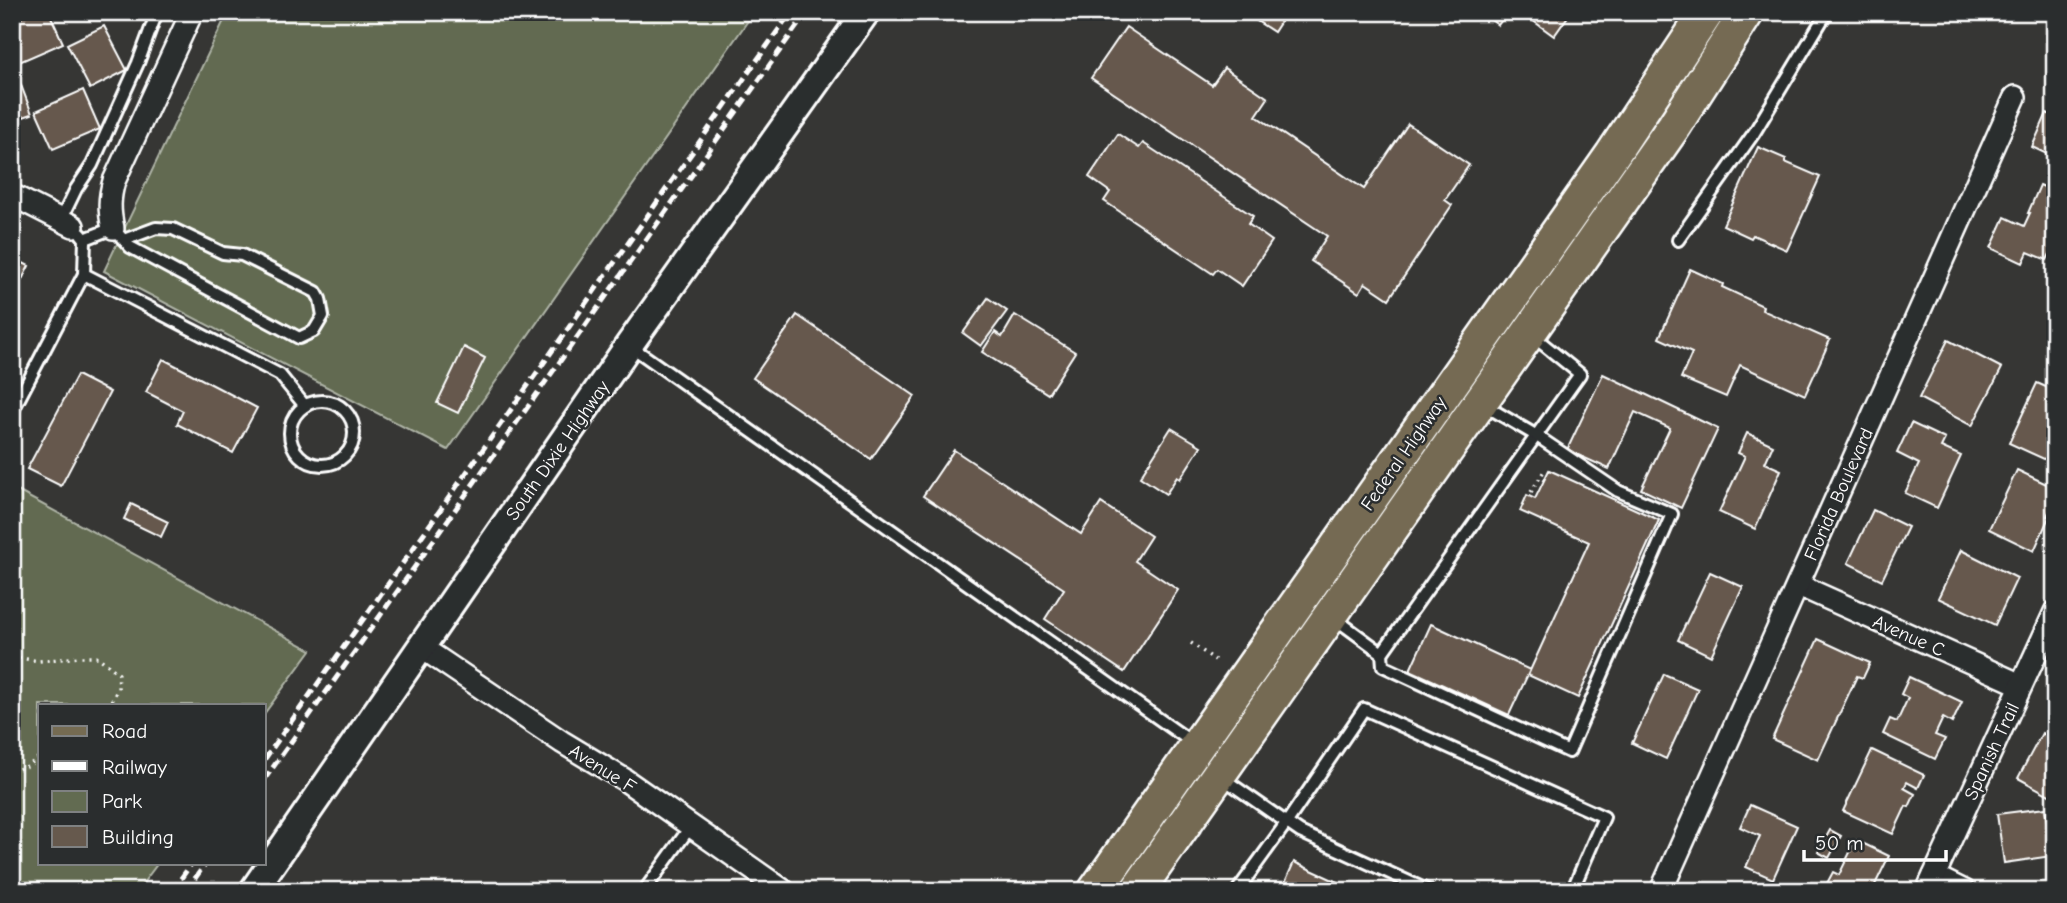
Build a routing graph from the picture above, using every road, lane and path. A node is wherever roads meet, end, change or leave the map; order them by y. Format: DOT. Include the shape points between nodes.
graph roads {
  1 [pos="158,12"];
  2 [pos="192,12"];
  3 [pos="866,12"];
  4 [pos="1707,12"];
  5 [pos="1747,12"];
  6 [pos="1827,12"];
  7 [pos="2015,97"];
  8 [pos="12,195"];
  9 [pos="73,228"];
  10 [pos="119,234"];
  11 [pos="1678,240"];
  12 [pos="84,274"];
  13 [pos="1529,333"];
  14 [pos="629,345"];
  15 [pos="1460,402"];
  16 [pos="306,406"];
  17 [pos="12,412"];
  18 [pos="1537,436"];
  19 [pos="1544,471"];
  20 [pos="1531,492"];
  21 [pos="1798,585"];
  22 [pos="2055,612"];
  23 [pos="1331,616"];
  24 [pos="1191,642"];
  25 [pos="421,647"];
  26 [pos="1381,653"];
  27 [pos="12,657"];
  28 [pos="1215,660"];
  29 [pos="2021,685"];
  30 [pos="110,704"];
  31 [pos="38,758"];
  32 [pos="1207,761"];
  33 [pos="12,771"];
  34 [pos="1287,822"];
  35 [pos="691,826"];
  36 [pos="1931,883"];
  37 [pos="253,891"];
  38 [pos="644,891"];
  39 [pos="785,891"];
  40 [pos="1095,891"];
  41 [pos="1136,891"];
  42 [pos="1237,891"];
  43 [pos="1429,891"];
  44 [pos="1572,891"];
  45 [pos="1661,891"];
  46 [pos="1964,891"];
  1 -- 9 [label="lane" via="92,164 76,189"];
  2 -- 10 [label="street" via="114,181 109,212"];
  3 -- 14 [label="street, South Dixie Highway"];
  4 -- 15 [label="main road, Federal Highway"];
  5 -- 13 [label="main road, Federal Highway" via="1674,126"];
  6 -- 11 [label="lane" via="1754,133"];
  7 -- 21 [label="street, Florida Boulevard"];
  8 -- 9 [label="street"];
  9 -- 10 [label="lane"];
  9 -- 12 [label="lane"];
  10 -- 10 [label="lane" via="130,247 299,338 314,331 323,316 316,292 242,255 223,253 173,229"];
  12 -- 16 [label="lane" via="280,374"];
  12 -- 17 [label="lane"];
  13 -- 15 [label="main road, Federal Highway"];
  13 -- 18 [label="lane" via="1580,374"];
  14 -- 25 [label="street, South Dixie Highway"];
  14 -- 32 [label="lane"];
  15 -- 18 [label="lane"];
  15 -- 23 [label="main road, Federal Highway"];
  15 -- 32 [label="main road, Federal Highway"];
  16 -- 16 [label="lane" via="293,419 292,445 311,463 338,461 350,448 351,422 332,403"];
  18 -- 26 [label="lane"];
  18 -- 26 [label="lane" via="1618,491 1672,514 1569,752 1383,666"];
  19 -- 20 [label="path"];
  21 -- 29 [label="street, Avenue C"];
  21 -- 45 [label="street, Florida Boulevard"];
  22 -- 29 [label="street, Spanish Trail"];
  23 -- 26 [label="lane"];
  23 -- 32 [label="main road, Federal Highway"];
  24 -- 28 [label="path"];
  25 -- 35 [label="street, Avenue F"];
  25 -- 37 [label="street, South Dixie Highway"];
  27 -- 30 [label="path" via="39,661 99,657 119,674 118,689"];
  29 -- 36 [label="street, Spanish Trail"];
  31 -- 33 [label="path"];
  32 -- 34 [label="lane"];
  32 -- 40 [label="main road, Federal Highway"];
  32 -- 41 [label="main road, Federal Highway"];
  34 -- 42 [label="lane"];
  34 -- 43 [label="lane"];
  34 -- 44 [label="lane" via="1364,709 1604,817"];
  35 -- 38 [label="lane"];
  35 -- 39 [label="street, Avenue F"];
  36 -- 46 [label="street"];
}
